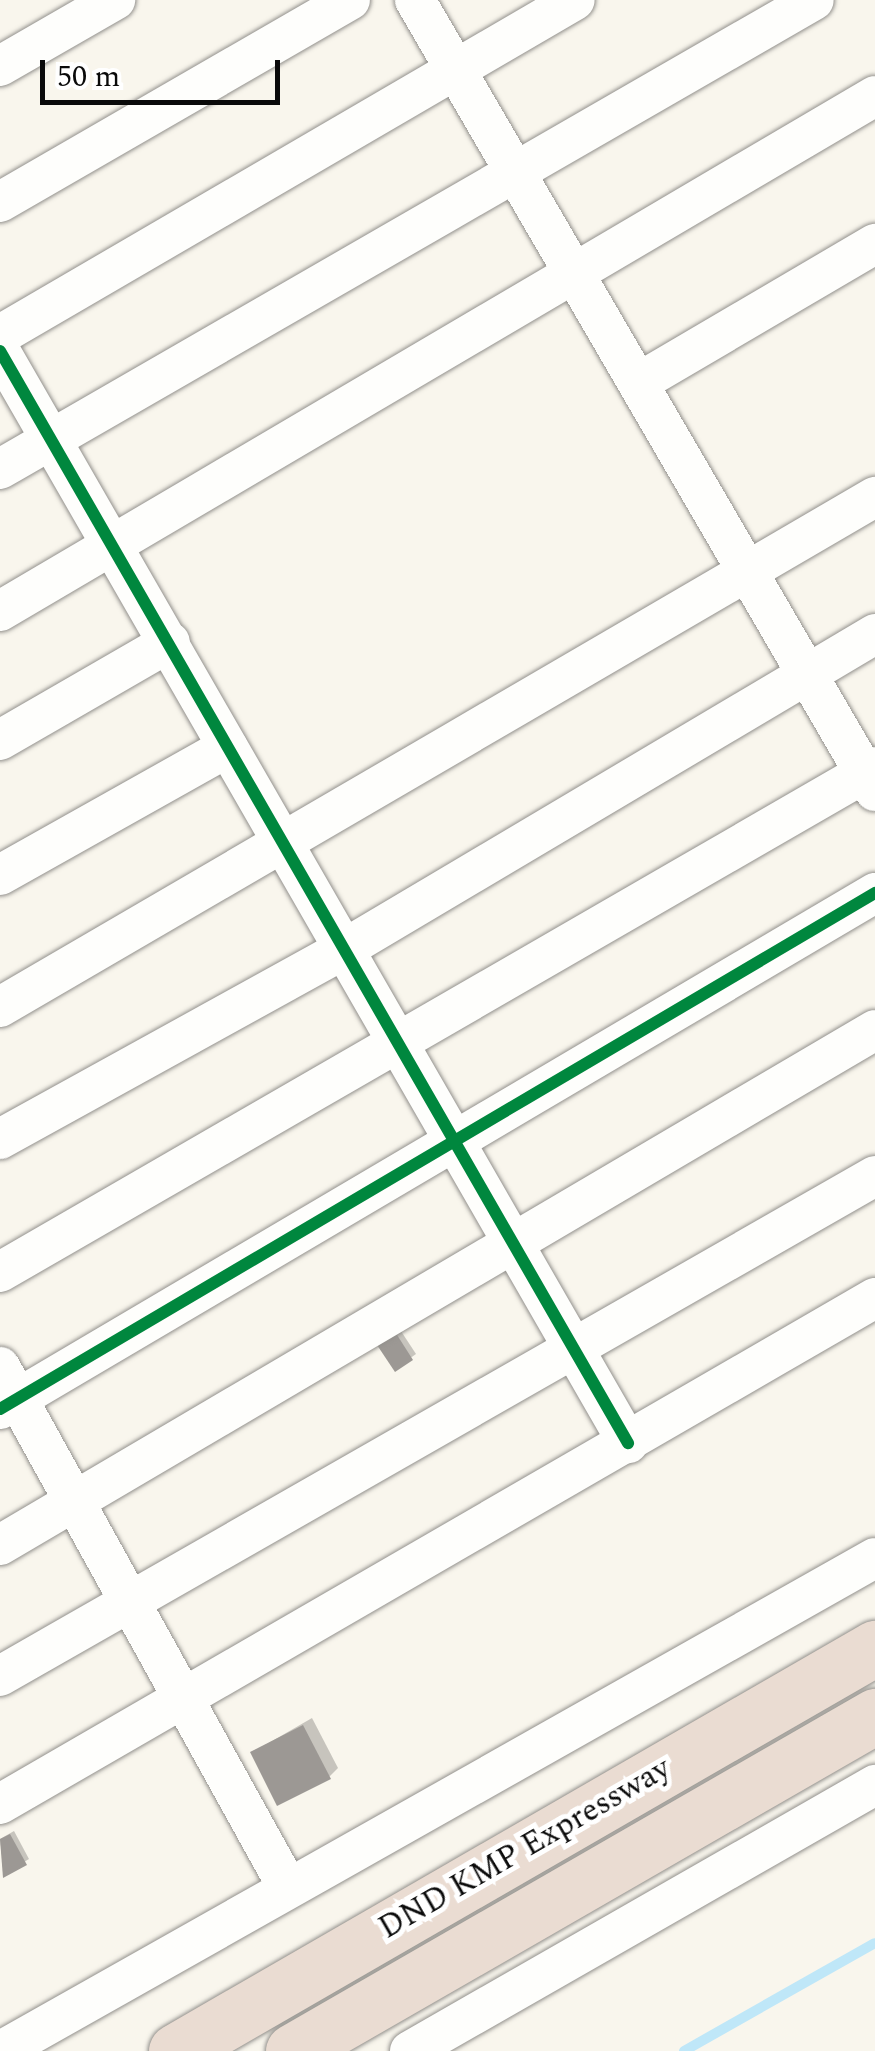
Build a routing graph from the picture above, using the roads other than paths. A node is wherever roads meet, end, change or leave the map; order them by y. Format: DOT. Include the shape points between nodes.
graph roads {
  1 [pos="115,0"];
  2 [pos="350,0"];
  3 [pos="415,0"];
  4 [pos="575,0"];
  5 [pos="814,0"];
  6 [pos="0,66"];
  7 [pos="457,71"];
  8 [pos="875,96"];
  9 [pos="517,174"];
  10 [pos="0,202"];
  11 [pos="875,244"];
  12 [pos="575,274"];
  13 [pos="0,335"];
  14 [pos="0,351"];
  15 [pos="638,382"];
  16 [pos="50,440"];
  17 [pos="0,469"];
  18 [pos="875,497"];
  19 [pos="113,546"];
  20 [pos="748,570"];
  21 [pos="0,612"];
  22 [pos="875,634"];
  23 [pos="170,642"];
  24 [pos="806,674"];
  25 [pos="0,740"];
  26 [pos="228,747"];
  27 [pos="871,777"];
  28 [pos="282,842"];
  29 [pos="0,875"];
  30 [pos="875,893"];
  31 [pos="346,948"];
  32 [pos="0,1007"];
  33 [pos="875,1030"];
  34 [pos="398,1043"];
  35 [pos="453,1137"];
  36 [pos="0,1140"];
  37 [pos="875,1176"];
  38 [pos="515,1246"];
  39 [pos="0,1272"];
  40 [pos="875,1298"];
  41 [pos="573,1344"];
  42 [pos="6,1392"];
  43 [pos="628,1443"];
  44 [pos="76,1502"];
  45 [pos="0,1545"];
  46 [pos="875,1558"];
  47 [pos="133,1600"];
  48 [pos="875,1648"];
  49 [pos="0,1676"];
  50 [pos="186,1696"];
  51 [pos="875,1716"];
  52 [pos="875,1784"];
  53 [pos="0,1804"];
  54 [pos="287,1886"];
  55 [pos="1,2051"];
  56 [pos="176,2051"];
  57 [pos="293,2051"];
  58 [pos="410,2051"];
  1 -- 6 [label="street"];
  2 -- 10 [label="street"];
  3 -- 7 [label="street"];
  4 -- 7 [label="street"];
  5 -- 9 [label="street"];
  7 -- 9 [label="street"];
  7 -- 13 [label="street"];
  8 -- 12 [label="street"];
  9 -- 12 [label="street"];
  9 -- 16 [label="street"];
  11 -- 15 [label="street"];
  12 -- 15 [label="street"];
  12 -- 19 [label="street"];
  14 -- 16 [label="street"];
  15 -- 20 [label="street"];
  16 -- 17 [label="street"];
  16 -- 19 [label="street"];
  18 -- 20 [label="street"];
  19 -- 21 [label="street"];
  19 -- 23 [label="street"];
  20 -- 24 [label="street"];
  20 -- 28 [label="street"];
  22 -- 24 [label="street"];
  23 -- 25 [label="street"];
  23 -- 26 [label="street"];
  24 -- 27 [label="street"];
  24 -- 31 [label="street"];
  26 -- 28 [label="street"];
  26 -- 29 [label="street"];
  27 -- 34 [label="street"];
  28 -- 31 [label="street"];
  28 -- 32 [label="street"];
  30 -- 35 [label="street"];
  31 -- 34 [label="street"];
  31 -- 36 [label="street"];
  33 -- 38 [label="street"];
  34 -- 35 [label="street"];
  34 -- 39 [label="street"];
  35 -- 38 [label="street"];
  35 -- 42 [label="street"];
  37 -- 41 [label="street"];
  38 -- 41 [label="street"];
  38 -- 44 [label="street"];
  40 -- 43 [label="street"];
  41 -- 43 [label="street"];
  41 -- 47 [label="street"];
  42 -- 44 [label="street"];
  43 -- 50 [label="street"];
  44 -- 45 [label="street"];
  44 -- 47 [label="street"];
  46 -- 54 [label="street"];
  47 -- 49 [label="street"];
  47 -- 50 [label="street"];
  48 -- 56 [label="highway, DND KMP Expressway"];
  50 -- 53 [label="street"];
  50 -- 54 [label="street"];
  51 -- 57 [label="highway, DND KMP Expressway"];
  52 -- 58 [label="street"];
  54 -- 55 [label="street"];
}
